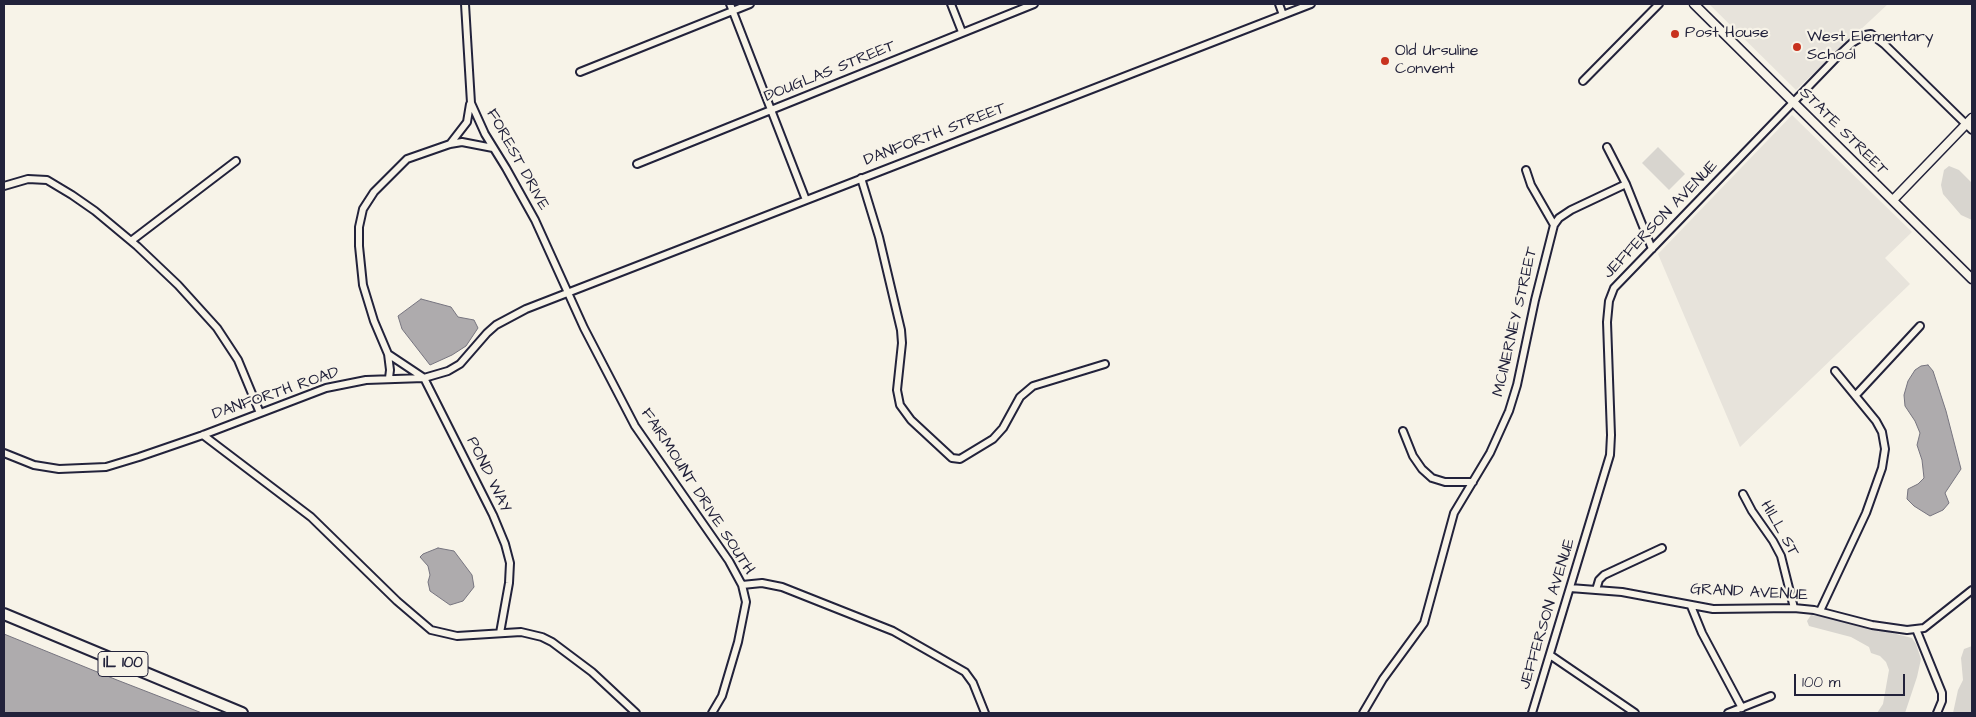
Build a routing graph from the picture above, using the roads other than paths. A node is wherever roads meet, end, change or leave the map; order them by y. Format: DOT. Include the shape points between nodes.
graph roads {
  1 [pos="465,4"];
  2 [pos="750,4"];
  3 [pos="951,4"];
  4 [pos="1034,4"];
  5 [pos="1279,4"];
  6 [pos="1311,4"];
  7 [pos="1659,4"];
  8 [pos="1694,4"];
  9 [pos="732,7"];
  10 [pos="1284,15"];
  11 [pos="962,32"];
  12 [pos="580,72"];
  13 [pos="1583,81"];
  14 [pos="470,103"];
  15 [pos="1794,103"];
  16 [pos="771,111"];
  17 [pos="1972,118"];
  18 [pos="1966,124"];
  19 [pos="1972,130"];
  20 [pos="450,144"];
  21 [pos="1607,147"];
  22 [pos="493,148"];
  23 [pos="236,161"];
  24 [pos="637,164"];
  25 [pos="1526,170"];
  26 [pos="861,178"];
  27 [pos="1626,184"];
  28 [pos="4,186"];
  29 [pos="806,200"];
  30 [pos="1893,200"];
  31 [pos="1554,225"];
  32 [pos="131,241"];
  33 [pos="1652,249"];
  34 [pos="1972,279"];
  35 [pos="569,293"];
  36 [pos="1920,326"];
  37 [pos="388,354"];
  38 [pos="1105,364"];
  39 [pos="1835,371"];
  40 [pos="389,378"];
  41 [pos="424,378"];
  42 [pos="1856,395"];
  43 [pos="260,413"];
  44 [pos="1403,431"];
  45 [pos="203,435"];
  46 [pos="4,453"];
  47 [pos="1473,482"];
  48 [pos="1743,494"];
  49 [pos="1662,548"];
  50 [pos="742,585"];
  51 [pos="1570,588"];
  52 [pos="1596,590"];
  53 [pos="1972,590"];
  54 [pos="1690,606"];
  55 [pos="1794,608"];
  56 [pos="1820,611"];
  57 [pos="4,614"];
  58 [pos="1916,629"];
  59 [pos="500,633"];
  60 [pos="1550,656"];
  61 [pos="1771,696"];
  62 [pos="1742,708"];
  63 [pos="242,713"];
  64 [pos="636,713"];
  65 [pos="712,713"];
  66 [pos="985,713"];
  67 [pos="1362,713"];
  68 [pos="1532,713"];
  69 [pos="1635,713"];
  70 [pos="1728,713"];
  71 [pos="1937,713"];
  1 -- 14 [label="street, FOREST DRIVE"];
  2 -- 9 [label="street"];
  3 -- 11 [label="street"];
  4 -- 11 [label="street, DOUGLAS STREET"];
  5 -- 10 [label="street"];
  6 -- 10 [label="street, DANFORTH STREET"];
  7 -- 13 [label="street"];
  8 -- 15 [label="street, STATE STREET"];
  9 -- 12 [label="street"];
  9 -- 16 [label="street"];
  10 -- 26 [label="street, DANFORTH STREET"];
  11 -- 16 [label="street, DOUGLAS STREET"];
  14 -- 20 [label="street" via="467,122"];
  14 -- 22 [label="street, FOREST DRIVE"];
  15 -- 18 [label="street, JEFFERSON AVENUE" via="1852,43 1868,34 1884,44"];
  15 -- 30 [label="street, STATE STREET"];
  15 -- 33 [label="street, JEFFERSON AVENUE"];
  16 -- 24 [label="street, DOUGLAS STREET"];
  16 -- 29 [label="street"];
  17 -- 18 [label="street"];
  18 -- 19 [label="street"];
  18 -- 30 [label="street"];
  20 -- 22 [label="street" via="462,142"];
  20 -- 37 [label="street" via="407,159 374,192 363,209 358,246 363,285"];
  21 -- 27 [label="street"];
  22 -- 35 [label="street, FOREST DRIVE" via="524,198"];
  23 -- 32 [label="street"];
  25 -- 31 [label="street" via="1531,186"];
  26 -- 29 [label="street, DANFORTH STREET"];
  26 -- 38 [label="street" via="901,330 902,354 897,390 900,405 911,420 952,458 960,459 993,439 1020,397 1033,386"];
  27 -- 31 [label="street" via="1571,210"];
  27 -- 33 [label="street"];
  28 -- 32 [label="street" via="28,179 47,180 95,211"];
  29 -- 35 [label="street, DANFORTH STREET"];
  30 -- 34 [label="street, STATE STREET"];
  31 -- 47 [label="street, MCINERNEY STREET" via="1515,394"];
  32 -- 43 [label="street" via="217,328 238,360"];
  33 -- 51 [label="street, JEFFERSON AVENUE" via="1614,288 1609,301 1610,455"];
  35 -- 41 [label="street, DANFORTH ROAD" via="508,318 487,332 460,364"];
  35 -- 50 [label="street, FAIRMOUNT DRIVE SOUTH" via="635,426 729,561"];
  36 -- 42 [label="street"];
  37 -- 40 [label="street"];
  37 -- 41 [label="street, POND WAY"];
  39 -- 42 [label="street"];
  40 -- 41 [label="street, DANFORTH ROAD"];
  40 -- 43 [label="street, DANFORTH ROAD" via="326,388"];
  41 -- 59 [label="street, POND WAY" via="505,544 510,563 509,583"];
  42 -- 56 [label="street" via="1882,432 1884,457 1866,513"];
  43 -- 45 [label="street, DANFORTH ROAD"];
  44 -- 47 [label="street" via="1413,456 1432,478 1445,482"];
  45 -- 46 [label="street, DANFORTH ROAD" via="120,463 91,469 42,467"];
  45 -- 59 [label="street" via="312,517 423,625 446,635"];
  47 -- 67 [label="street, MCINERNEY STREET" via="1454,513 1424,623"];
  48 -- 55 [label="street, HILL ST" via="1782,556"];
  49 -- 52 [label="street" via="1604,575"];
  50 -- 65 [label="street, FAIRMOUNT DRIVE SOUTH" via="745,607 738,642 722,696"];
  50 -- 66 [label="street" via="771,583 893,631 960,668 970,677"];
  51 -- 52 [label="street, GRAND AVENUE"];
  51 -- 60 [label="street, JEFFERSON AVENUE"];
  52 -- 54 [label="street, GRAND AVENUE"];
  53 -- 58 [label="street, GRAND AVENUE" via="1924,628"];
  54 -- 55 [label="street, GRAND AVENUE"];
  54 -- 62 [label="street"];
  55 -- 56 [label="street, GRAND AVENUE"];
  56 -- 58 [label="street, GRAND AVENUE" via="1896,630"];
  57 -- 63 [label="main road, IL 100"];
  58 -- 71 [label="street" via="1942,692"];
  59 -- 64 [label="street" via="521,632 552,642"];
  60 -- 68 [label="street, JEFFERSON AVENUE"];
  60 -- 69 [label="street"];
  61 -- 62 [label="street"];
  62 -- 70 [label="street"];
}
